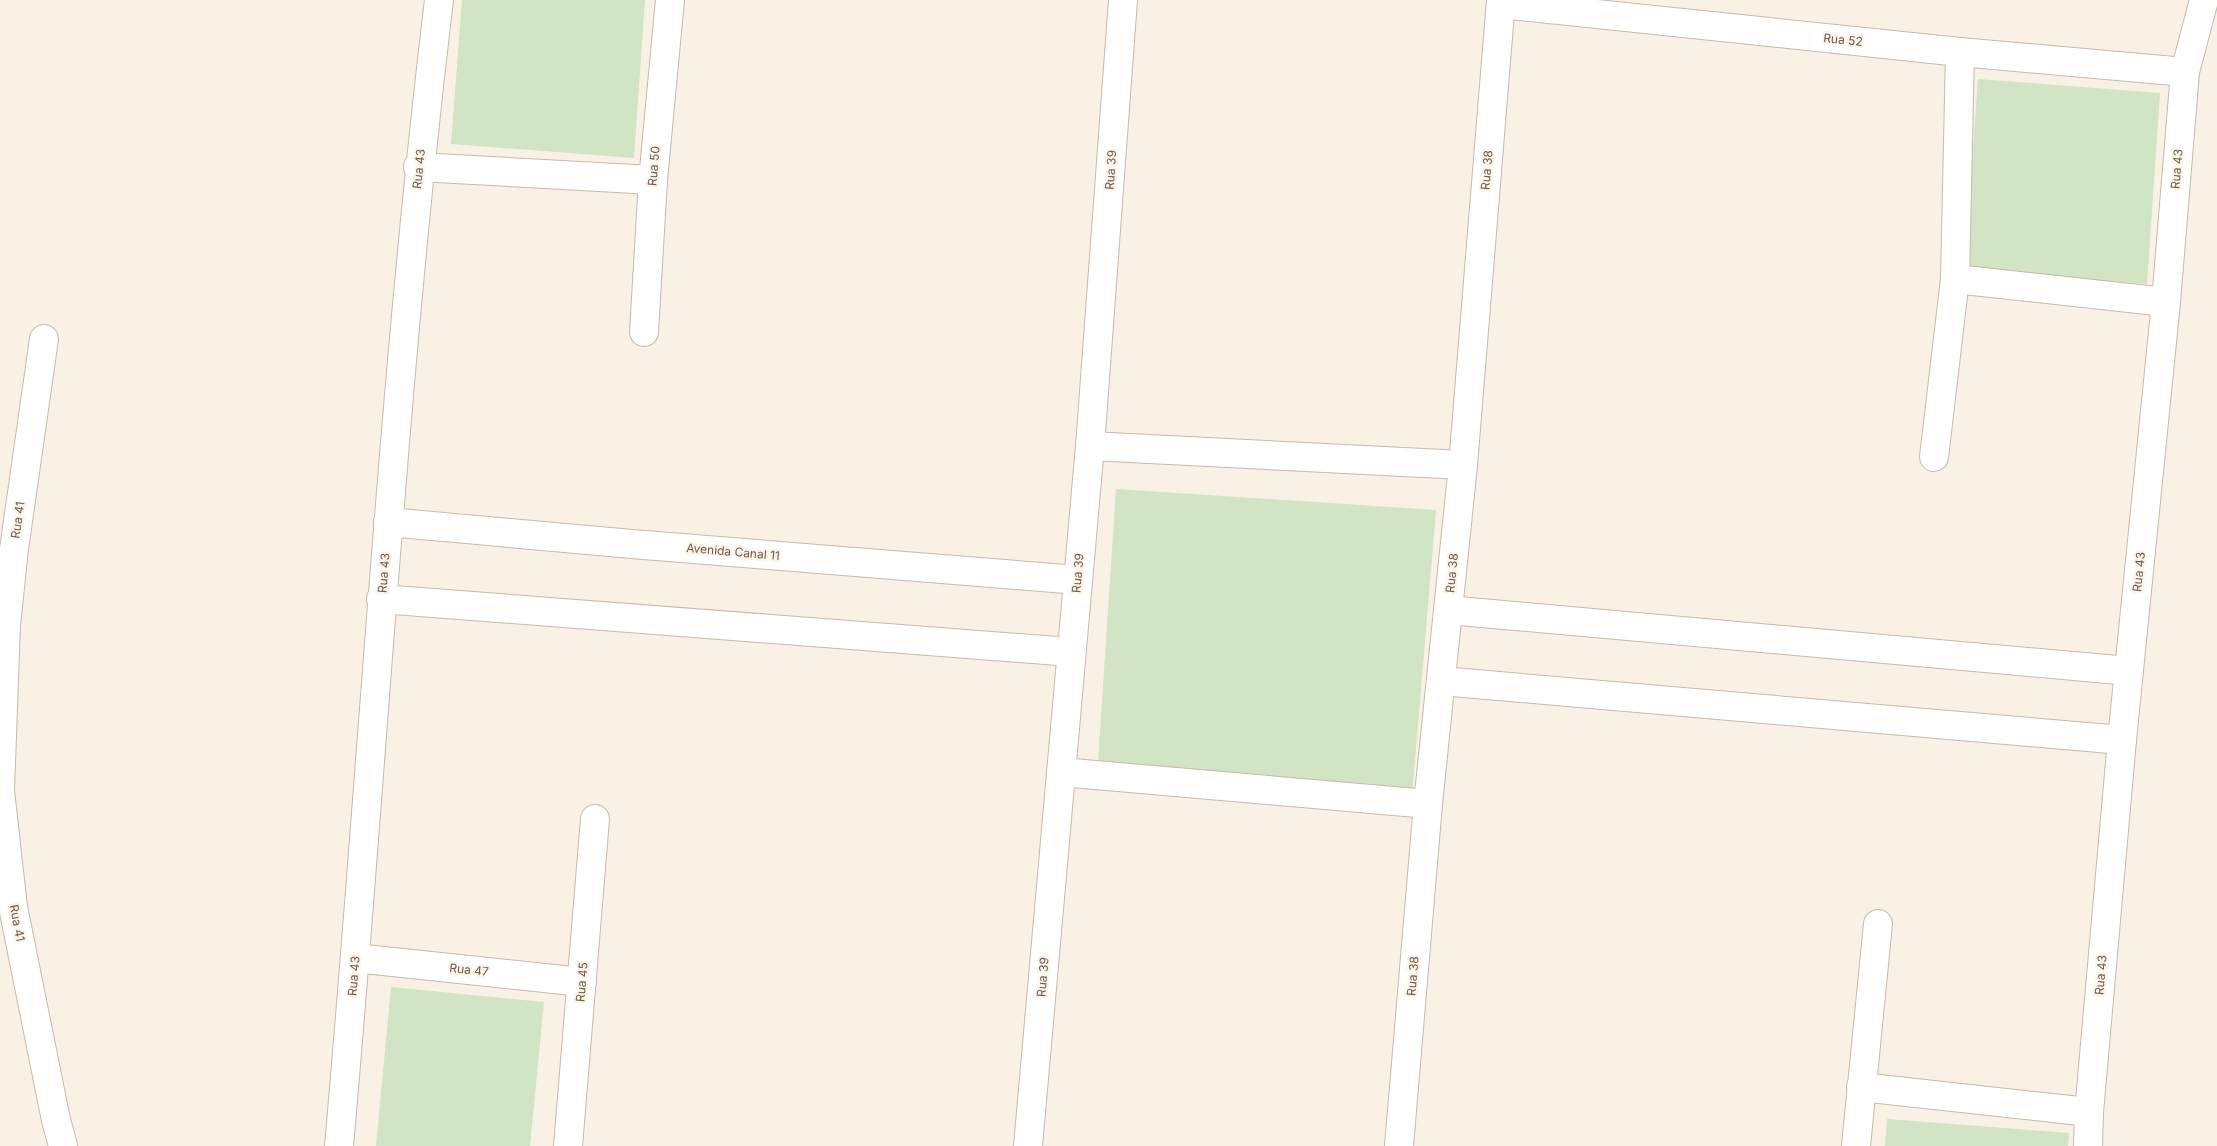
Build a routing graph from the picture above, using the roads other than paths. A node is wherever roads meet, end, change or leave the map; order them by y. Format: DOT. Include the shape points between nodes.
graph roads {
  1 [pos="438,0"];
  2 [pos="670,0"];
  3 [pos="1123,0"];
  4 [pos="2204,0"];
  5 [pos="1501,2"];
  6 [pos="1960,52"];
  7 [pos="2185,72"];
  8 [pos="418,167"];
  9 [pos="653,180"];
  10 [pos="1955,279"];
  11 [pos="2166,302"];
  12 [pos="644,332"];
  13 [pos="44,340"];
  14 [pos="1090,446"];
  15 [pos="1934,457"];
  16 [pos="1463,465"];
  17 [pos="388,522"];
  18 [pos="1078,580"];
  19 [pos="381,599"];
  20 [pos="1448,610"];
  21 [pos="1071,652"];
  22 [pos="2129,670"];
  23 [pos="1441,681"];
  24 [pos="2122,740"];
  25 [pos="1061,772"];
  26 [pos="1428,804"];
  27 [pos="595,819"];
  28 [pos="1878,924"];
  29 [pos="356,958"];
  30 [pos="582,982"];
  31 [pos="1861,1087"];
  32 [pos="2089,1112"];
  33 [pos="63,1146"];
  34 [pos="339,1146"];
  35 [pos="568,1146"];
  36 [pos="1028,1146"];
  37 [pos="1399,1146"];
  38 [pos="1856,1146"];
  39 [pos="2088,1146"];
  1 -- 8 [label="street, Rua 43"];
  2 -- 9 [label="street, Rua 50"];
  3 -- 14 [label="street, Rua 39"];
  4 -- 7 [label="street, Rua 43"];
  5 -- 6 [label="street, Rua 52"];
  5 -- 16 [label="street, Rua 38"];
  6 -- 7 [label="street, Rua 52"];
  6 -- 10 [label="street"];
  7 -- 11 [label="street, Rua 43"];
  8 -- 9 [label="street"];
  8 -- 17 [label="street, Rua 43"];
  9 -- 12 [label="street, Rua 50"];
  10 -- 11 [label="street"];
  10 -- 15 [label="street"];
  11 -- 22 [label="street, Rua 43"];
  13 -- 33 [label="street, Rua 41" via="6,625 0,791 13,907"];
  14 -- 16 [label="street"];
  14 -- 18 [label="street, Rua 39"];
  16 -- 20 [label="street, Rua 38"];
  17 -- 18 [label="street, Avenida Canal 11"];
  17 -- 19 [label="street, Rua 43"];
  18 -- 21 [label="street, Rua 39"];
  19 -- 21 [label="street"];
  19 -- 29 [label="street, Rua 43"];
  20 -- 22 [label="street"];
  20 -- 23 [label="street, Rua 38"];
  21 -- 25 [label="street, Rua 39"];
  22 -- 24 [label="street, Rua 43"];
  23 -- 24 [label="street"];
  23 -- 26 [label="street, Rua 38"];
  24 -- 32 [label="street, Rua 43"];
  25 -- 26 [label="street"];
  25 -- 36 [label="street, Rua 39"];
  26 -- 37 [label="street, Rua 38"];
  27 -- 30 [label="street, Rua 45"];
  28 -- 31 [label="street"];
  29 -- 30 [label="street, Rua 47"];
  29 -- 34 [label="street, Rua 43"];
  30 -- 35 [label="street, Rua 45"];
  31 -- 32 [label="street"];
  31 -- 38 [label="street"];
  32 -- 39 [label="street, Rua 43"];
}
